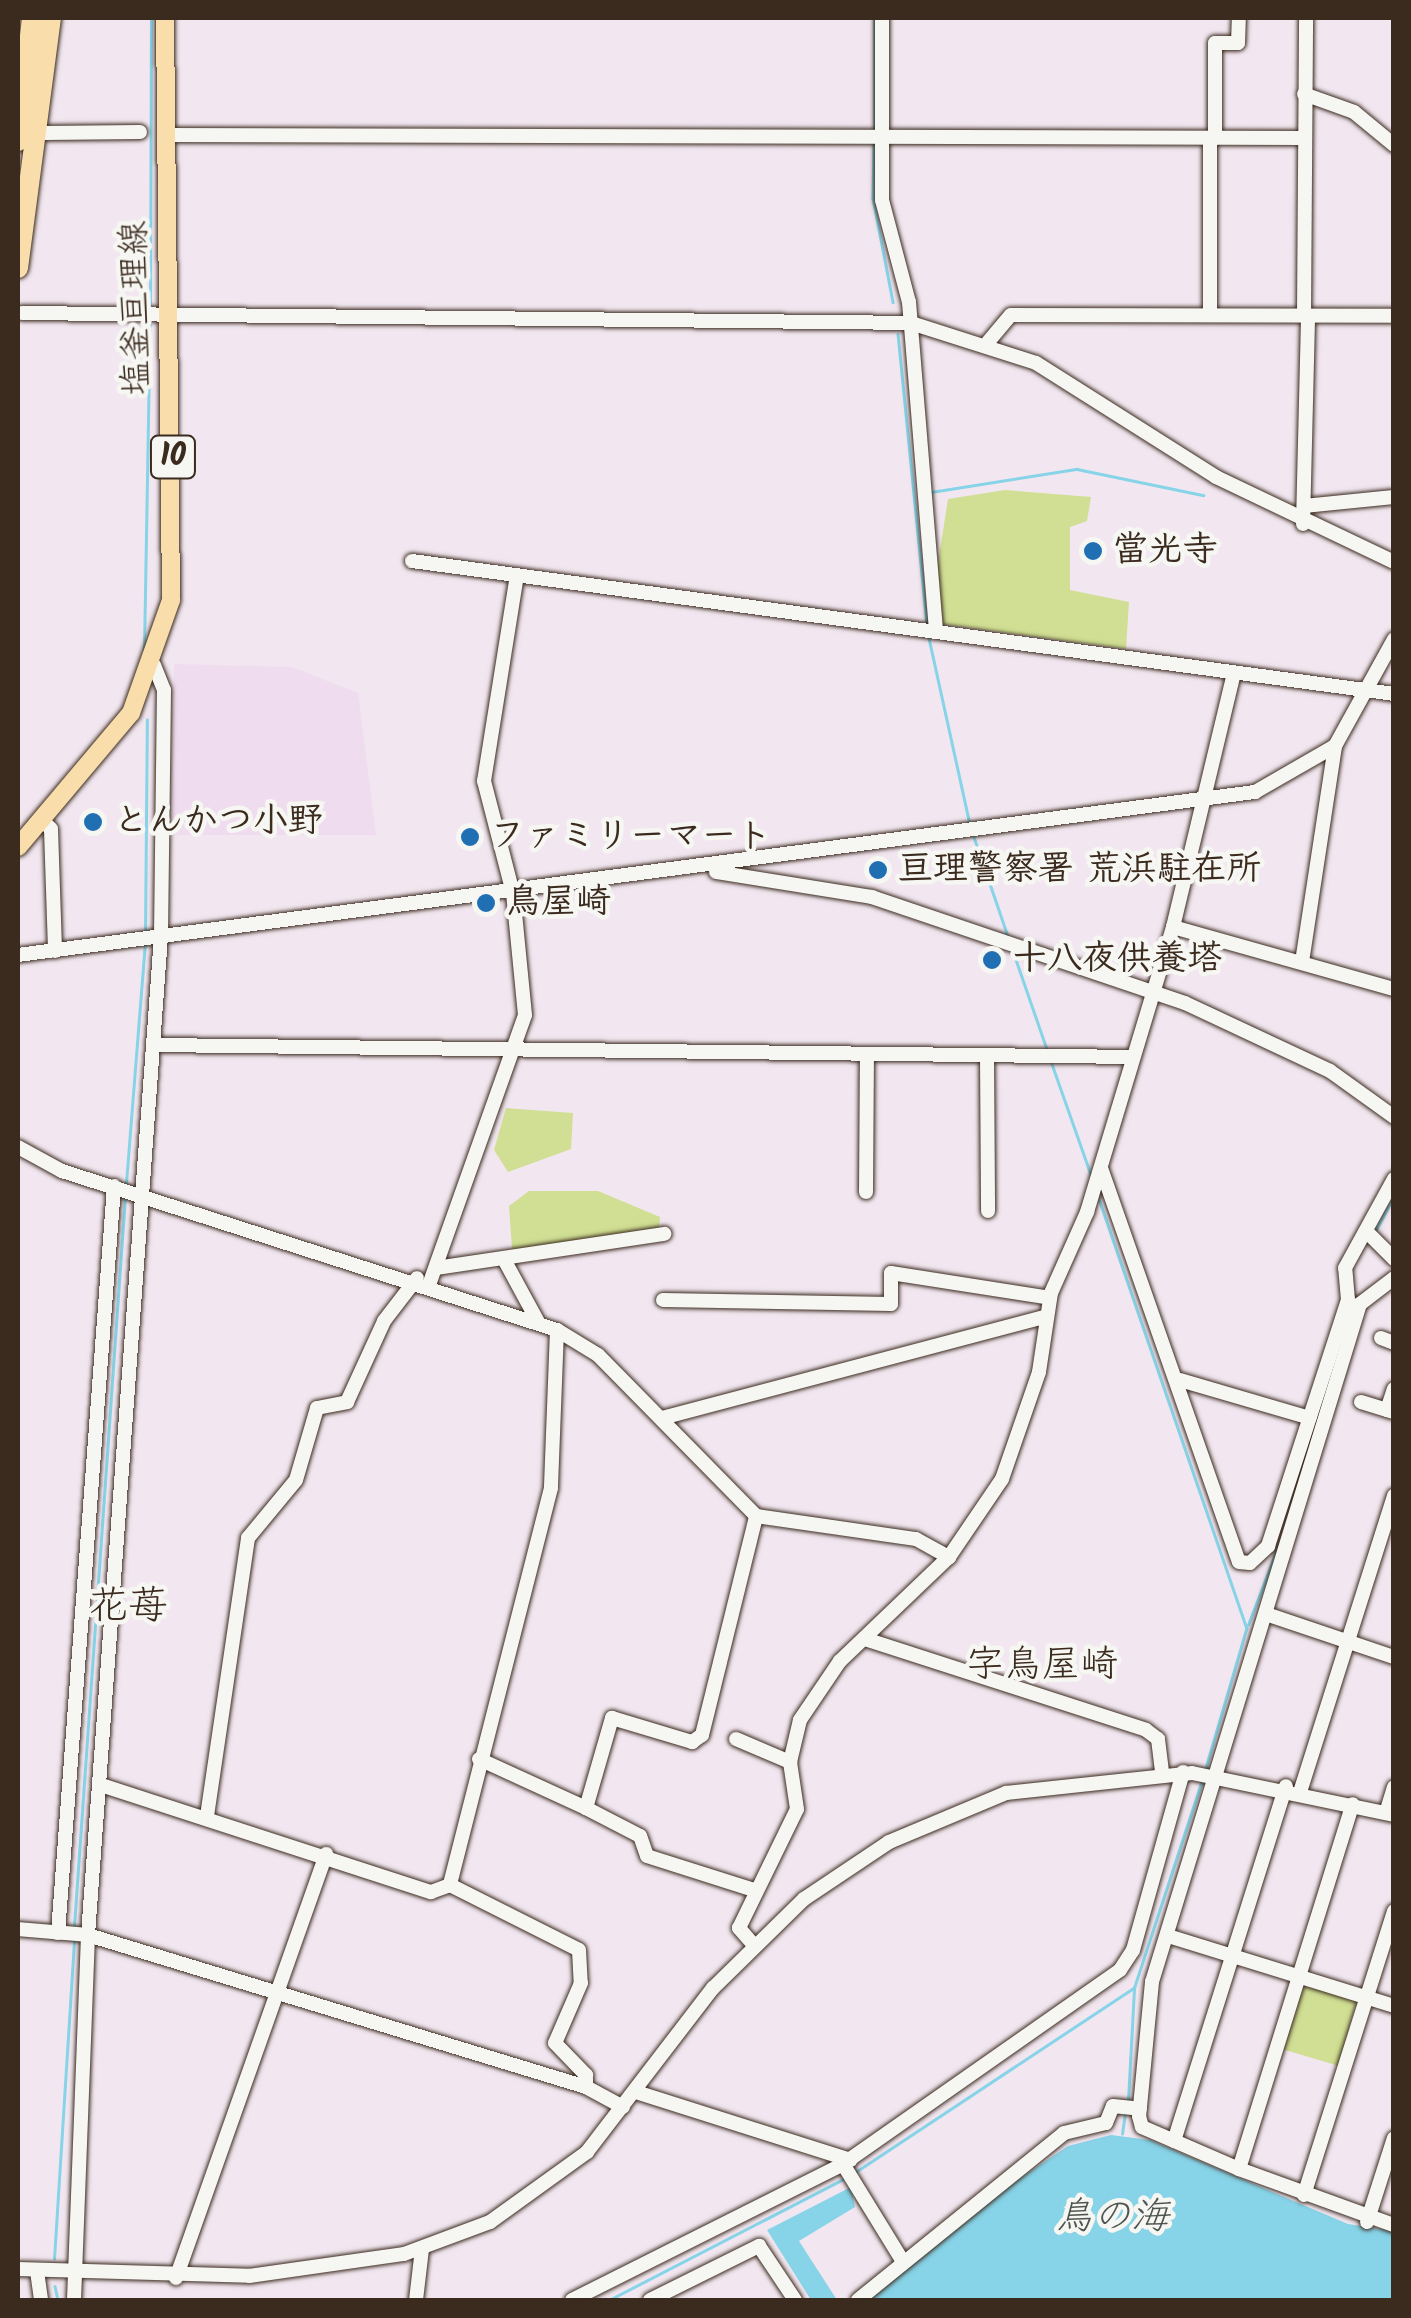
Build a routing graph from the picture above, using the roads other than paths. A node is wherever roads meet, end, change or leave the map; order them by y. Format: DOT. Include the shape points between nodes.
graph roads {
  1 [pos="32,18"];
  2 [pos="51,18"];
  3 [pos="165,18"];
  4 [pos="882,18"];
  5 [pos="1238,18"];
  6 [pos="1306,18"];
  7 [pos="1304,94"];
  8 [pos="140,132"];
  9 [pos="45,133"];
  10 [pos="165,135"];
  11 [pos="880,137"];
  12 [pos="1213,138"];
  13 [pos="1304,138"];
  14 [pos="18,140"];
  15 [pos="1394,146"];
  16 [pos="18,268"];
  17 [pos="22,313"];
  18 [pos="166,313"];
  19 [pos="1210,316"];
  20 [pos="1306,316"];
  21 [pos="1394,316"];
  22 [pos="911,324"];
  23 [pos="988,342"];
  24 [pos="1394,497"];
  25 [pos="1308,506"];
  26 [pos="1304,524"];
  27 [pos="412,561"];
  28 [pos="1394,562"];
  29 [pos="517,576"];
  30 [pos="930,631"];
  31 [pos="1394,638"];
  32 [pos="154,665"];
  33 [pos="1234,673"];
  34 [pos="1369,692"];
  35 [pos="1394,694"];
  36 [pos="1336,746"];
  37 [pos="1202,804"];
  38 [pos="44,822"];
  39 [pos="18,847"];
  40 [pos="701,870"];
  41 [pos="513,893"];
  42 [pos="1173,927"];
  43 [pos="158,937"];
  44 [pos="55,951"];
  45 [pos="18,955"];
  46 [pos="1302,962"];
  47 [pos="1394,989"];
  48 [pos="1154,994"];
  49 [pos="155,1046"];
  50 [pos="517,1050"];
  51 [pos="867,1054"];
  52 [pos="987,1056"];
  53 [pos="1134,1057"];
  54 [pos="1394,1116"];
  55 [pos="18,1147"];
  56 [pos="1099,1170"];
  57 [pos="1394,1179"];
  58 [pos="114,1186"];
  59 [pos="866,1192"];
  60 [pos="142,1194"];
  61 [pos="988,1211"];
  62 [pos="664,1234"];
  63 [pos="1370,1235"];
  64 [pos="1394,1259"];
  65 [pos="506,1263"];
  66 [pos="428,1276"];
  67 [pos="1394,1278"];
  68 [pos="1050,1298"];
  69 [pos="663,1300"];
  70 [pos="1047,1316"];
  71 [pos="538,1322"];
  72 [pos="557,1330"];
  73 [pos="1180,1380"];
  74 [pos="1394,1389"];
  75 [pos="1361,1402"];
  76 [pos="1390,1411"];
  77 [pos="662,1418"];
  78 [pos="1310,1418"];
  79 [pos="1394,1495"];
  80 [pos="756,1516"];
  81 [pos="950,1557"];
  82 [pos="1266,1614"];
  83 [pos="864,1639"];
  84 [pos="1346,1642"];
  85 [pos="1394,1657"];
  86 [pos="736,1739"];
  87 [pos="479,1759"];
  88 [pos="790,1762"];
  89 [pos="1162,1772"];
  90 [pos="1188,1772"];
  91 [pos="1213,1774"];
  92 [pos="101,1785"];
  93 [pos="1394,1787"];
  94 [pos="1293,1788"];
  95 [pos="1353,1804"];
  96 [pos="586,1808"];
  97 [pos="1390,1814"];
  98 [pos="206,1816"];
  99 [pos="326,1854"];
  100 [pos="450,1884"];
  101 [pos="754,1890"];
  102 [pos="1394,1912"];
  103 [pos="18,1929"];
  104 [pos="58,1933"];
  105 [pos="88,1935"];
  106 [pos="1168,1936"];
  107 [pos="1390,1936"];
  108 [pos="752,1943"];
  109 [pos="1232,1955"];
  110 [pos="1298,1976"];
  111 [pos="278,1996"];
  112 [pos="1366,1998"];
  113 [pos="1394,2006"];
  114 [pos="586,2087"];
  115 [pos="636,2092"];
  116 [pos="623,2108"];
  117 [pos="1131,2108"];
  118 [pos="1394,2138"];
  119 [pos="1174,2141"];
  120 [pos="847,2164"];
  121 [pos="1239,2169"];
  122 [pos="1304,2195"];
  123 [pos="1368,2222"];
  124 [pos="1394,2225"];
  125 [pos="422,2249"];
  126 [pos="898,2262"];
  127 [pos="18,2269"];
  128 [pos="37,2271"];
  129 [pos="71,2275"];
  130 [pos="176,2278"];
  131 [pos="40,2300"];
  132 [pos="74,2300"];
  133 [pos="416,2300"];
  134 [pos="572,2300"];
  135 [pos="650,2300"];
  136 [pos="794,2300"];
  137 [pos="858,2300"];
  1 -- 14 [label="highway"];
  2 -- 16 [label="highway"];
  3 -- 10 [label="main road, 塩釜亘理線 / 10"];
  4 -- 11 [label="street"];
  5 -- 12 [label="street" via="1238,43 1215,43"];
  6 -- 7 [label="street"];
  7 -- 13 [label="street"];
  7 -- 15 [label="street" via="1354,112"];
  8 -- 9 [label="street"];
  10 -- 11 [label="street"];
  10 -- 18 [label="main road, 塩釜亘理線 / 10"];
  11 -- 12 [label="street"];
  11 -- 22 [label="street" via="887,236"];
  12 -- 13 [label="street"];
  12 -- 19 [label="street"];
  13 -- 20 [label="street"];
  17 -- 18 [label="street"];
  18 -- 22 [label="street"];
  18 -- 32 [label="main road, 塩釜亘理線 / 10" via="174,572"];
  19 -- 20 [label="street"];
  19 -- 23 [label="street" via="1011,315"];
  20 -- 21 [label="street"];
  20 -- 25 [label="street"];
  22 -- 23 [label="street"];
  22 -- 30 [label="street"];
  23 -- 26 [label="street" via="1062,375"];
  24 -- 25 [label="street"];
  25 -- 26 [label="street"];
  26 -- 28 [label="street"];
  27 -- 29 [label="street"];
  29 -- 30 [label="street"];
  29 -- 41 [label="street" via="484,781"];
  30 -- 33 [label="street"];
  31 -- 34 [label="street"];
  32 -- 38 [label="main road, 塩釜亘理線 / 10" via="119,730"];
  32 -- 43 [label="street" via="164,690"];
  33 -- 34 [label="street"];
  33 -- 37 [label="street"];
  34 -- 35 [label="street"];
  34 -- 36 [label="street"];
  36 -- 37 [label="street" via="1291,778"];
  36 -- 46 [label="street"];
  37 -- 40 [label="street"];
  37 -- 42 [label="street"];
  38 -- 39 [label="main road, 塩釜亘理線 / 10"];
  38 -- 44 [label="street" via="52,830"];
  40 -- 41 [label="street"];
  40 -- 48 [label="street" via="872,897"];
  41 -- 43 [label="street"];
  41 -- 50 [label="street" via="525,1014"];
  42 -- 46 [label="street"];
  42 -- 48 [label="street"];
  43 -- 44 [label="street"];
  43 -- 49 [label="street"];
  44 -- 45 [label="street"];
  46 -- 47 [label="street"];
  48 -- 53 [label="street"];
  48 -- 54 [label="street" via="1262,1036"];
  49 -- 50 [label="street"];
  49 -- 60 [label="street"];
  50 -- 51 [label="street"];
  50 -- 66 [label="street" via="452,1235"];
  51 -- 52 [label="street"];
  51 -- 59 [label="street"];
  52 -- 53 [label="street"];
  52 -- 61 [label="street"];
  53 -- 56 [label="street"];
  55 -- 58 [label="street"];
  56 -- 68 [label="street"];
  56 -- 73 [label="street"];
  57 -- 63 [label="street"];
  58 -- 60 [label="street"];
  58 -- 104 [label="street"];
  60 -- 66 [label="street"];
  60 -- 92 [label="street"];
  62 -- 65 [label="street"];
  63 -- 64 [label="street"];
  63 -- 78 [label="street" via="1345,1268 1348,1300"];
  65 -- 66 [label="street"];
  65 -- 71 [label="street"];
  66 -- 71 [label="street"];
  66 -- 98 [label="street" via="384,1321 347,1402 318,1408 296,1480 248,1538"];
  67 -- 82 [label="street" via="1360,1304"];
  68 -- 69 [label="street" via="891,1273 891,1304"];
  68 -- 70 [label="street"];
  70 -- 77 [label="street"];
  70 -- 81 [label="street" via="1039,1372 1002,1479"];
  71 -- 72 [label="street"];
  72 -- 77 [label="street" via="598,1355"];
  72 -- 87 [label="street" via="551,1488"];
  73 -- 78 [label="street"];
  73 -- 78 [label="street" via="1239,1562 1258,1560 1268,1546"];
  74 -- 76 [label="street"];
  75 -- 76 [label="street"];
  77 -- 80 [label="street" via="701,1470"];
  79 -- 84 [label="street"];
  80 -- 81 [label="street" via="916,1539"];
  80 -- 96 [label="street" via="702,1735 692,1742 612,1718"];
  81 -- 83 [label="street"];
  82 -- 84 [label="street"];
  82 -- 91 [label="street"];
  83 -- 88 [label="street" via="814,1697"];
  83 -- 89 [label="street" via="1146,1730 1158,1738"];
  84 -- 85 [label="street"];
  84 -- 94 [label="street"];
  86 -- 88 [label="street"];
  87 -- 96 [label="street"];
  87 -- 100 [label="street"];
  88 -- 101 [label="street" via="798,1809"];
  89 -- 90 [label="street"];
  89 -- 108 [label="street" via="1062,1780 960,1809 854,1864"];
  90 -- 91 [label="street"];
  90 -- 120 [label="street" via="1134,1950 1120,1970"];
  91 -- 94 [label="street"];
  91 -- 106 [label="street"];
  92 -- 98 [label="street"];
  92 -- 105 [label="street"];
  93 -- 97 [label="street"];
  94 -- 95 [label="street"];
  94 -- 109 [label="street"];
  95 -- 97 [label="street"];
  95 -- 110 [label="street"];
  96 -- 101 [label="street" via="640,1836 647,1856"];
  98 -- 99 [label="street"];
  99 -- 100 [label="street" via="432,1892"];
  99 -- 111 [label="street"];
  100 -- 114 [label="street" via="579,1950 580,1983 555,2043 586,2074"];
  101 -- 108 [label="street" via="739,1928"];
  102 -- 107 [label="street"];
  103 -- 104 [label="street"];
  104 -- 105 [label="street"];
  105 -- 111 [label="street"];
  105 -- 129 [label="street"];
  106 -- 109 [label="street"];
  106 -- 117 [label="street" via="1152,1982"];
  107 -- 112 [label="street"];
  108 -- 115 [label="street"];
  109 -- 110 [label="street"];
  109 -- 119 [label="street"];
  110 -- 112 [label="street"];
  110 -- 121 [label="street"];
  111 -- 114 [label="street"];
  111 -- 130 [label="street"];
  112 -- 113 [label="street"];
  112 -- 122 [label="street"];
  114 -- 116 [label="street"];
  115 -- 116 [label="street"];
  115 -- 120 [label="street"];
  116 -- 125 [label="street" via="547,2188"];
  117 -- 119 [label="street" via="1142,2128"];
  117 -- 126 [label="street" via="1064,2134"];
  118 -- 123 [label="street"];
  119 -- 121 [label="street"];
  120 -- 126 [label="street"];
  120 -- 134 [label="street"];
  121 -- 122 [label="street"];
  122 -- 123 [label="street"];
  123 -- 124 [label="street"];
  125 -- 130 [label="street" via="337,2267"];
  125 -- 133 [label="street"];
  126 -- 137 [label="street"];
  127 -- 128 [label="street"];
  128 -- 129 [label="street"];
  128 -- 131 [label="street"];
  129 -- 130 [label="street"];
  129 -- 132 [label="street"];
  135 -- 136 [label="street" via="760,2246"];
}
